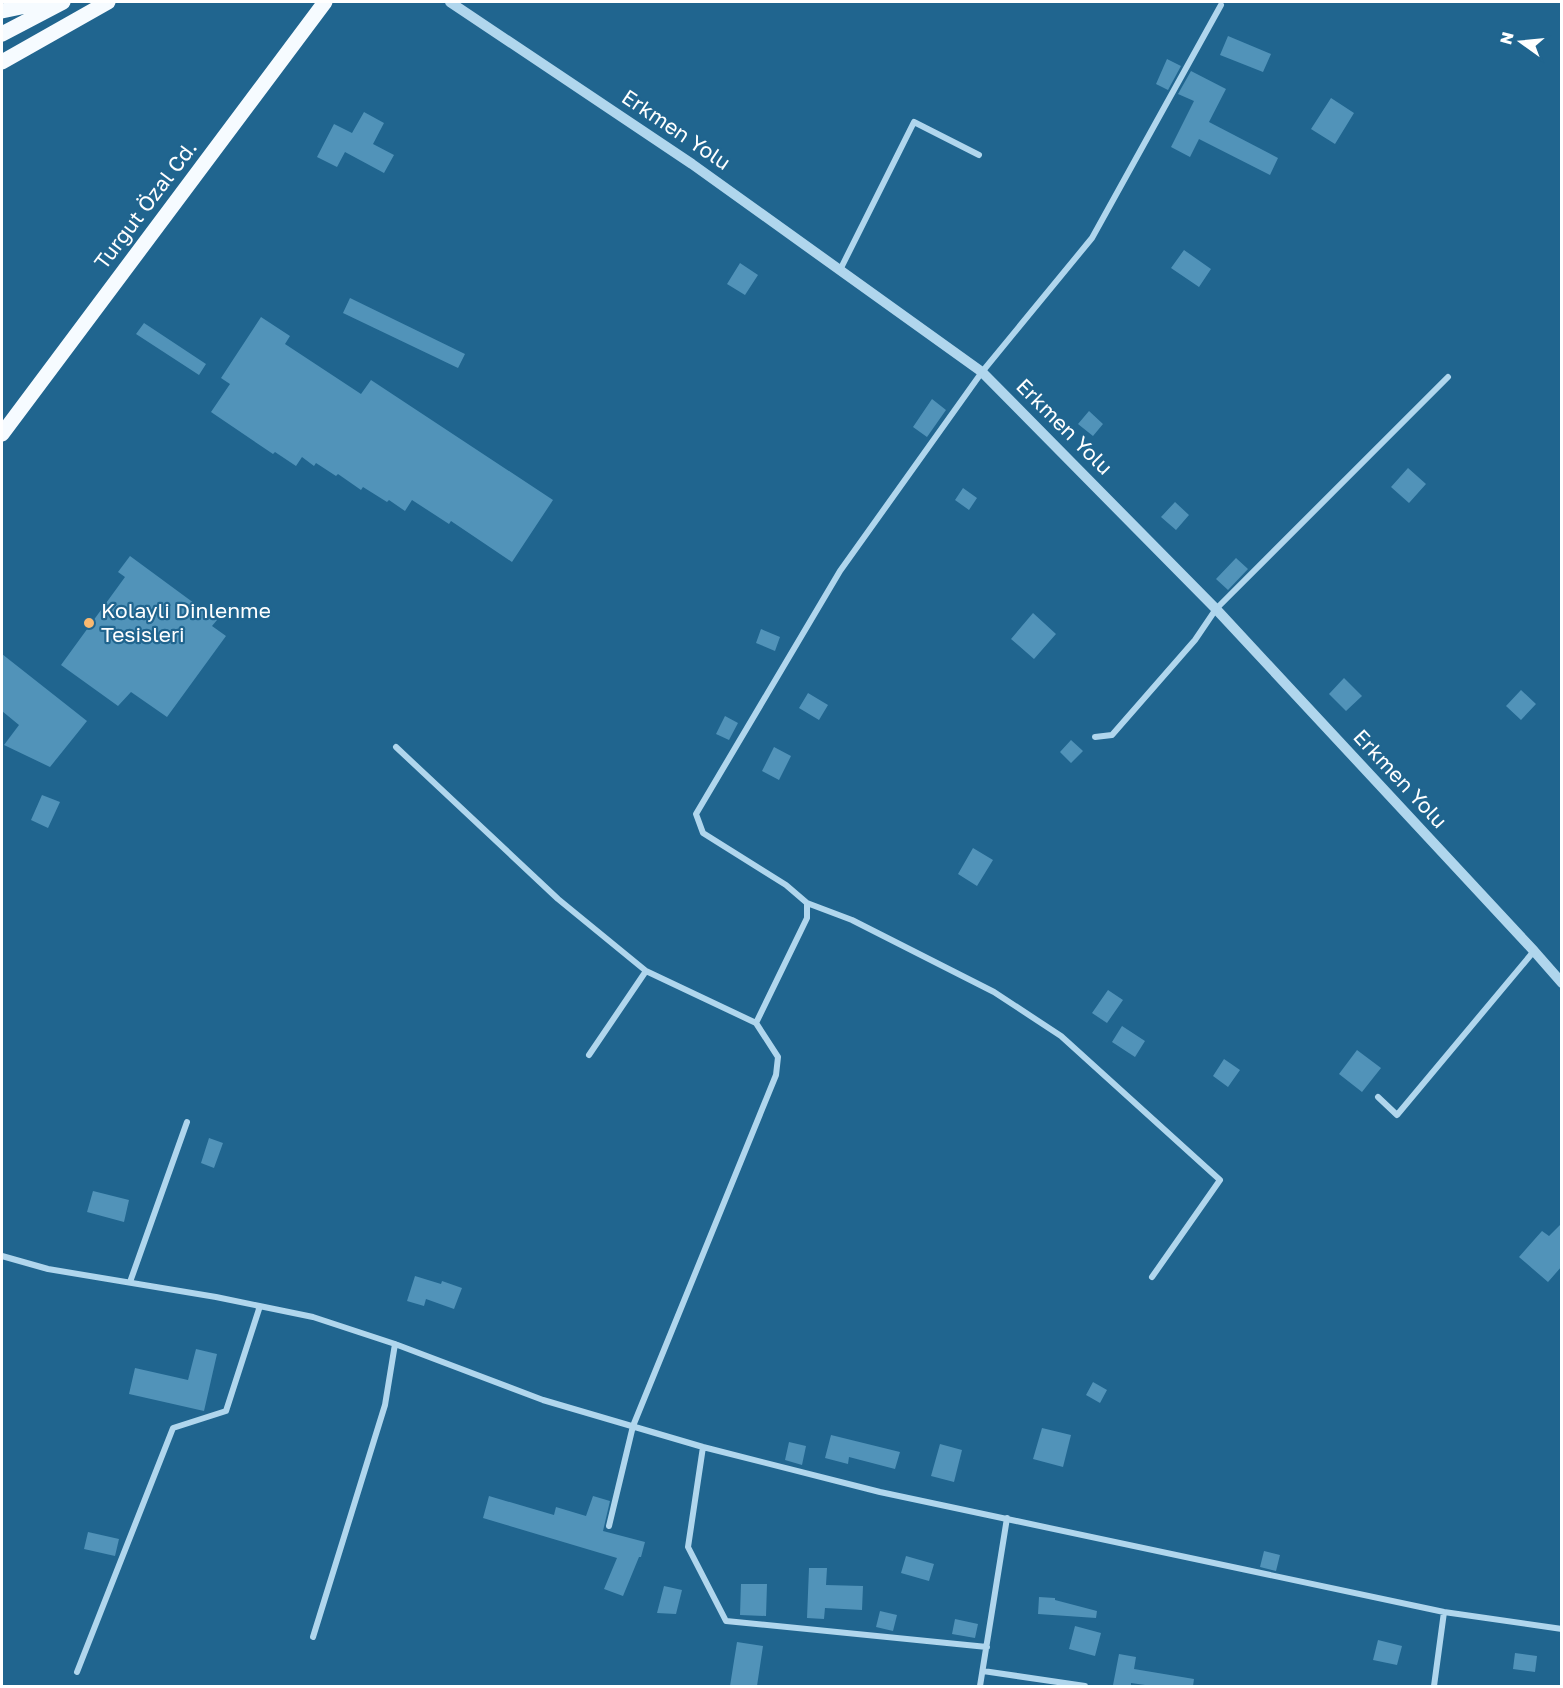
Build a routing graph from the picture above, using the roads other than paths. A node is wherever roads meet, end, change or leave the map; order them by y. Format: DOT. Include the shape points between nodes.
graph roads {
  1 [pos="45,2"];
  2 [pos="63,2"];
  3 [pos="108,2"];
  4 [pos="325,2"];
  5 [pos="450,2"];
  6 [pos="1221,5"];
  7 [pos="2,11"];
  8 [pos="2,34"];
  9 [pos="2,62"];
  10 [pos="979,155"];
  11 [pos="840,270"];
  12 [pos="982,372"];
  13 [pos="1448,376"];
  14 [pos="2,434"];
  15 [pos="1216,609"];
  16 [pos="1095,737"];
  17 [pos="396,747"];
  18 [pos="807,903"];
  19 [pos="1534,951"];
  20 [pos="646,971"];
  21 [pos="1562,983"];
  22 [pos="756,1023"];
  23 [pos="589,1055"];
  24 [pos="1378,1097"];
  25 [pos="187,1122"];
  26 [pos="2,1256"];
  27 [pos="1152,1277"];
  28 [pos="130,1282"];
  29 [pos="260,1306"];
  30 [pos="395,1344"];
  31 [pos="633,1426"];
  32 [pos="703,1447"];
  33 [pos="1007,1518"];
  34 [pos="609,1526"];
  35 [pos="1444,1612"];
  36 [pos="1562,1629"];
  37 [pos="313,1637"];
  38 [pos="987,1647"];
  39 [pos="983,1671"];
  40 [pos="78,1672"];
  41 [pos="980,1686"];
  42 [pos="1085,1686"];
  43 [pos="1434,1686"];
  1 -- 7 [label="main road"];
  2 -- 8 [label="main road"];
  3 -- 9 [label="main road"];
  4 -- 14 [label="main road, Turgut Özal Cd."];
  5 -- 11 [label="street, Erkmen Yolu" via="692,164"];
  6 -- 12 [label="street" via="1092,238"];
  10 -- 11 [label="street" via="914,122"];
  11 -- 12 [label="street, Erkmen Yolu"];
  12 -- 15 [label="street, Erkmen Yolu"];
  12 -- 18 [label="street" via="840,571 696,814 703,833 786,885"];
  13 -- 15 [label="street"];
  15 -- 16 [label="street" via="1195,640 1112,735"];
  15 -- 19 [label="street, Erkmen Yolu"];
  17 -- 20 [label="street" via="558,899"];
  18 -- 22 [label="street" via="807,918"];
  18 -- 27 [label="street" via="852,920 994,992 1061,1036 1220,1180"];
  19 -- 21 [label="street, Erkmen Yolu"];
  19 -- 24 [label="street" via="1397,1115"];
  20 -- 22 [label="street"];
  20 -- 23 [label="street"];
  22 -- 31 [label="street" via="778,1057 776,1075"];
  25 -- 28 [label="street"];
  26 -- 28 [label="street" via="48,1269"];
  28 -- 29 [label="street"];
  29 -- 30 [label="street" via="313,1317"];
  29 -- 40 [label="street" via="226,1412 173,1428"];
  30 -- 31 [label="street" via="543,1400"];
  30 -- 37 [label="street" via="385,1405"];
  31 -- 32 [label="street"];
  31 -- 34 [label="street"];
  32 -- 33 [label="street" via="880,1492"];
  32 -- 38 [label="street" via="688,1546 726,1621"];
  33 -- 35 [label="street"];
  33 -- 38 [label="street"];
  35 -- 36 [label="street"];
  35 -- 43 [label="street"];
  38 -- 39 [label="street"];
  39 -- 41 [label="street"];
  39 -- 42 [label="street"];
}
